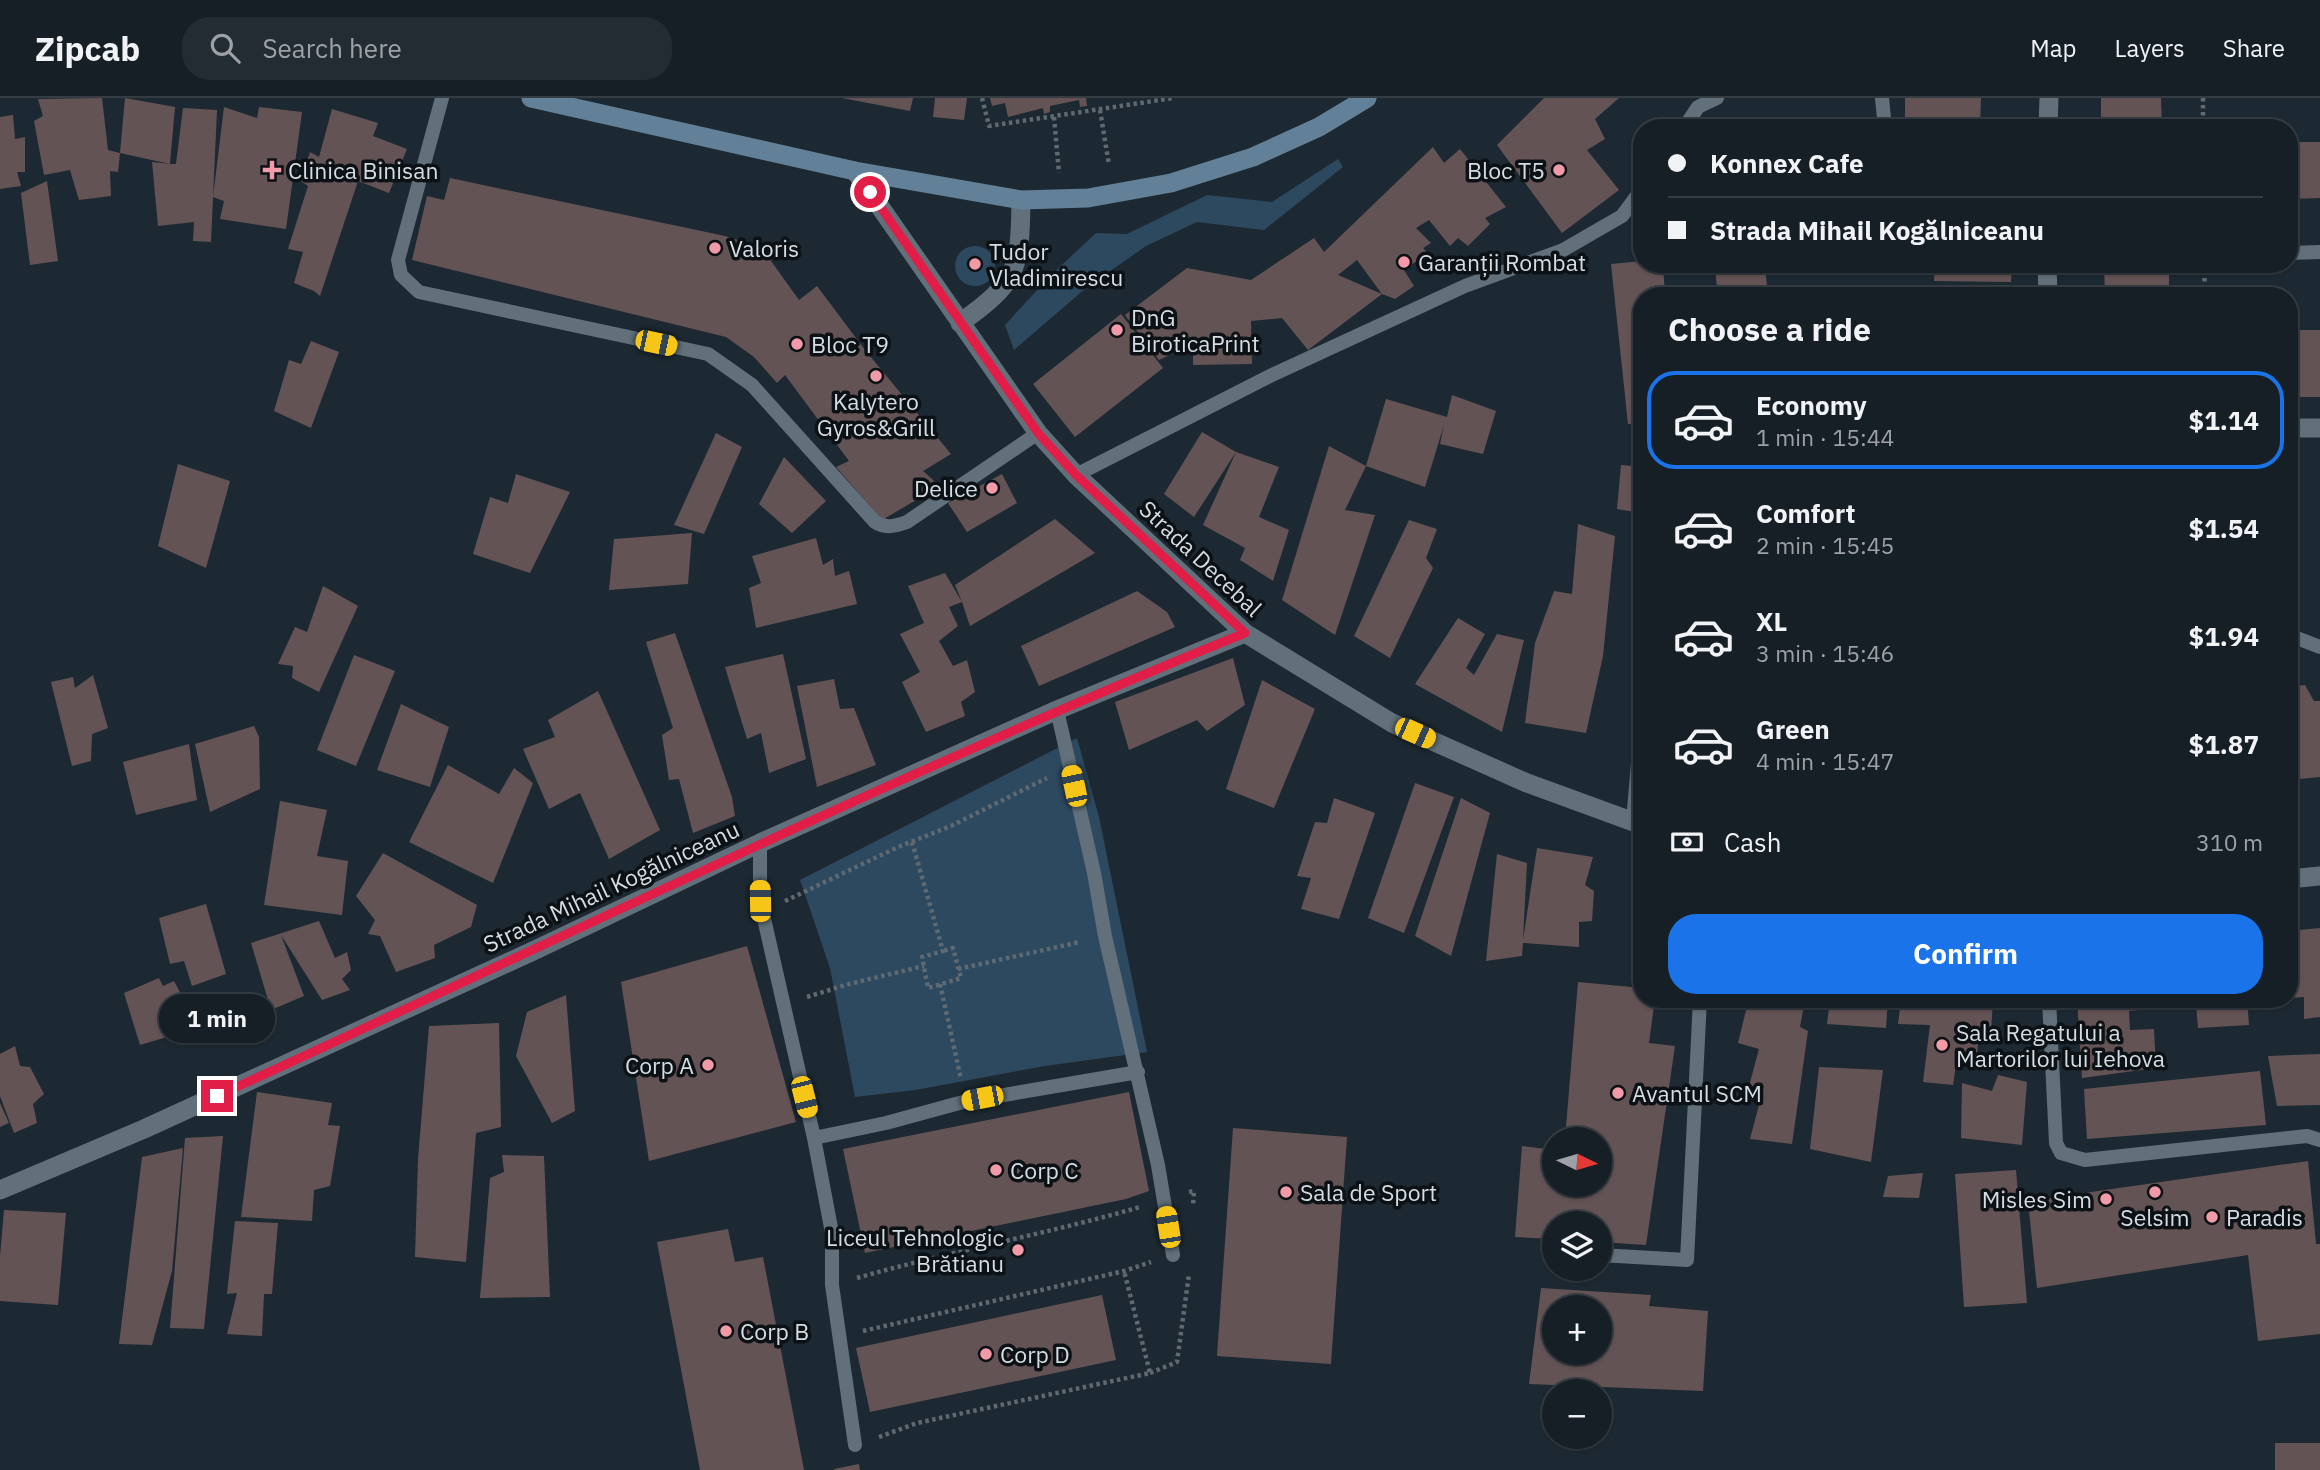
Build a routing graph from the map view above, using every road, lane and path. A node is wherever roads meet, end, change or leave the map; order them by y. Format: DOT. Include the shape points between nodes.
graph roads {
  1 [pos="442,98"];
  2 [pos="531,98"];
  3 [pos="982,98"];
  4 [pos="1173,98"];
  5 [pos="1367,98"];
  6 [pos="1717,98"];
  7 [pos="1882,98"];
  8 [pos="2049,98"];
  9 [pos="2203,98"];
  10 [pos="576,103"];
  11 [pos="1100,110"];
  12 [pos="1054,117"];
  13 [pos="1690,119"];
  14 [pos="1885,119"];
  15 [pos="2049,119"];
  16 [pos="2203,119"];
  17 [pos="855,171"];
  18 [pos="1114,194"];
  19 [pos="1061,198"];
  20 [pos="1021,200"];
  21 [pos="1633,201"];
  22 [pos="2298,253"];
  23 [pos="2320,253"];
  24 [pos="960,323"];
  25 [pos="2298,428"];
  26 [pos="2320,428"];
  27 [pos="1038,433"];
  28 [pos="1076,475"];
  29 [pos="1245,633"];
  30 [pos="2298,638"];
  31 [pos="2320,647"];
  32 [pos="1057,710"];
  33 [pos="1070,765"];
  34 [pos="1633,823"];
  35 [pos="912,842"];
  36 [pos="760,843"];
  37 [pos="2320,876"];
  38 [pos="2298,878"];
  39 [pos="762,911"];
  40 [pos="1105,936"];
  41 [pos="943,950"];
  42 [pos="924,966"];
  43 [pos="958,969"];
  44 [pos="940,984"];
  45 [pos="782,1004"];
  46 [pos="1700,1008"];
  47 [pos="2049,1008"];
  48 [pos="1138,1072"];
  49 [pos="963,1102"];
  50 [pos="814,1138"];
  51 [pos="2320,1140"];
  52 [pos="0,1189"];
  53 [pos="1164,1200"];
  54 [pos="1193,1215"];
  55 [pos="1173,1255"];
  56 [pos="1612,1256"];
  57 [pos="1124,1271"];
  58 [pos="832,1285"];
  59 [pos="839,1336"];
  60 [pos="1150,1373"];
  61 [pos="855,1445"];
  1 -- 27 [label="lane" via="398,260 401,275 419,292 708,354 752,385 875,522 885,526 907,522"];
  2 -- 10 [label="main road"];
  3 -- 12 [label="path" via="989,125"];
  4 -- 11 [label="path"];
  5 -- 18 [label="main road" via="1319,127 1253,157 1171,183"];
  6 -- 13 [label="lane" via="1698,107"];
  7 -- 14 [label="lane"];
  8 -- 15 [label="street"];
  9 -- 16 [label="path"];
  10 -- 17 [label="main road"];
  11 -- 12 [label="path"];
  11 -- 18 [label="path"];
  12 -- 19 [label="path"];
  17 -- 20 [label="main road"];
  17 -- 24 [label="street, Strada Decebal"];
  18 -- 19 [label="main road"];
  19 -- 20 [label="main road"];
  20 -- 24 [label="street" via="1016,268 991,301"];
  21 -- 28 [label="lane" via="1622,216 1563,250 1465,286 1270,376"];
  22 -- 23 [label="lane"];
  24 -- 27 [label="street, Strada Decebal"];
  25 -- 26 [label="street"];
  27 -- 28 [label="street, Strada Decebal"];
  28 -- 29 [label="street, Strada Decebal"];
  29 -- 32 [label="street, Strada Mihail Kogălniceanu"];
  29 -- 34 [label="street, Strada Decebal" via="1392,723 1527,783"];
  30 -- 31 [label="lane"];
  32 -- 33 [label="lane"];
  32 -- 36 [label="street, Strada Mihail Kogălniceanu"];
  33 -- 35 [label="path"];
  33 -- 40 [label="lane"];
  35 -- 39 [label="path"];
  35 -- 41 [label="path"];
  36 -- 39 [label="lane"];
  36 -- 52 [label="street, Strada Mihail Kogălniceanu" via="144,1129"];
  37 -- 38 [label="street"];
  39 -- 45 [label="lane"];
  40 -- 43 [label="path"];
  40 -- 48 [label="lane"];
  41 -- 42 [label="path" via="922,957"];
  41 -- 43 [label="path" via="953,948"];
  42 -- 44 [label="path" via="929,988"];
  42 -- 45 [label="path"];
  43 -- 44 [label="path" via="961,978"];
  44 -- 49 [label="path"];
  45 -- 50 [label="lane"];
  46 -- 56 [label="lane" via="1687,1259"];
  47 -- 51 [label="lane" via="2056,1143 2062,1153 2085,1160 2307,1136"];
  48 -- 49 [label="lane"];
  48 -- 53 [label="lane"];
  49 -- 50 [label="lane"];
  50 -- 58 [label="lane" via="832,1233"];
  53 -- 54 [label="path" via="1194,1191"];
  53 -- 55 [label="lane"];
  53 -- 58 [label="path"];
  55 -- 57 [label="path"];
  55 -- 60 [label="path" via="1192,1250 1177,1362"];
  57 -- 59 [label="path"];
  57 -- 60 [label="path"];
  58 -- 59 [label="lane"];
  59 -- 61 [label="lane"];
  60 -- 61 [label="path" via="917,1423"];
}
